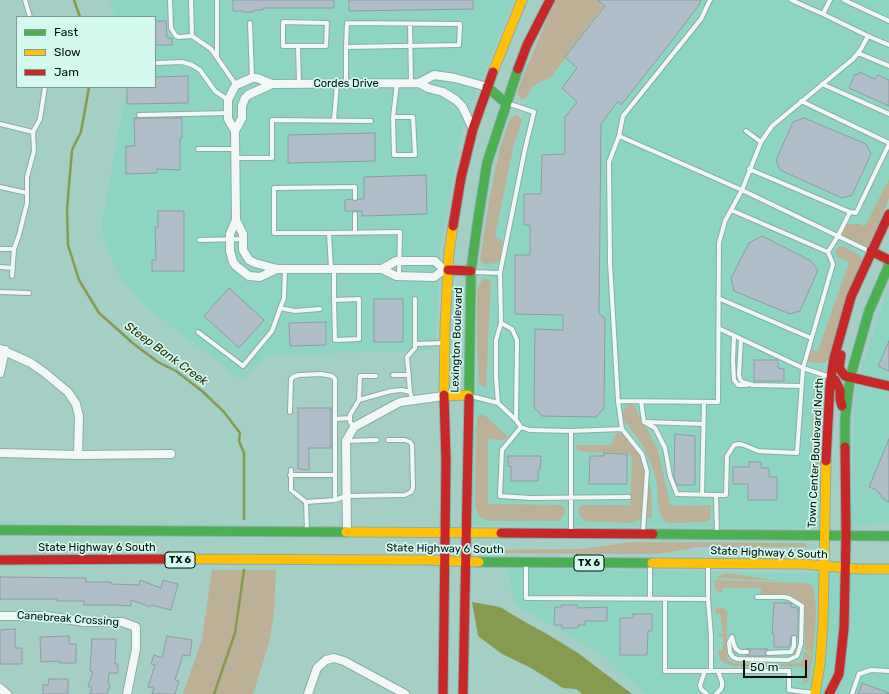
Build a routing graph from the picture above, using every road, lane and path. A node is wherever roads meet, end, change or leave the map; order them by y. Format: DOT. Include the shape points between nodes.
graph roads {
  1 [pos="25,0"];
  2 [pos="170,0"];
  3 [pos="191,0"];
  4 [pos="217,0"];
  5 [pos="522,0"];
  6 [pos="550,0"];
  7 [pos="710,0"];
  8 [pos="791,0"];
  9 [pos="830,0"];
  10 [pos="844,0"];
  11 [pos="823,14"];
  12 [pos="30,16"];
  13 [pos="889,21"];
  14 [pos="250,23"];
  15 [pos="410,24"];
  16 [pos="192,36"];
  17 [pos="868,36"];
  18 [pos="889,45"];
  19 [pos="298,46"];
  20 [pos="410,46"];
  21 [pos="346,47"];
  22 [pos="858,53"];
  23 [pos="218,59"];
  24 [pos="157,63"];
  25 [pos="889,66"];
  26 [pos="252,78"];
  27 [pos="397,83"];
  28 [pos="415,83"];
  29 [pos="272,84"];
  30 [pos="299,84"];
  31 [pos="337,84"];
  32 [pos="346,84"];
  33 [pos="822,84"];
  34 [pos="236,85"];
  35 [pos="487,87"];
  36 [pos="44,88"];
  37 [pos="228,100"];
  38 [pos="801,101"];
  39 [pos="506,103"];
  40 [pos="228,113"];
  41 [pos="889,114"];
  42 [pos="139,115"];
  43 [pos="393,117"];
  44 [pos="334,120"];
  45 [pos="371,121"];
  46 [pos="0,124"];
  47 [pos="473,129"];
  48 [pos="235,131"];
  49 [pos="746,131"];
  50 [pos="34,132"];
  51 [pos="618,136"];
  52 [pos="761,142"];
  53 [pos="889,143"];
  54 [pos="198,149"];
  55 [pos="235,149"];
  56 [pos="235,158"];
  57 [pos="749,169"];
  58 [pos="0,187"];
  59 [pos="742,190"];
  60 [pos="27,193"];
  61 [pos="355,198"];
  62 [pos="731,210"];
  63 [pos="850,212"];
  64 [pos="355,214"];
  65 [pos="889,214"];
  66 [pos="236,220"];
  67 [pos="329,233"];
  68 [pos="354,233"];
  69 [pos="838,236"];
  70 [pos="230,239"];
  71 [pos="243,239"];
  72 [pos="199,240"];
  73 [pos="0,249"];
  74 [pos="14,250"];
  75 [pos="871,251"];
  76 [pos="828,252"];
  77 [pos="889,260"];
  78 [pos="400,261"];
  79 [pos="889,265"];
  80 [pos="0,267"];
  81 [pos="13,268"];
  82 [pos="281,269"];
  83 [pos="332,269"];
  84 [pos="382,269"];
  85 [pos="446,270"];
  86 [pos="471,271"];
  87 [pos="500,273"];
  88 [pos="12,276"];
  89 [pos="399,276"];
  90 [pos="0,292"];
  91 [pos="30,293"];
  92 [pos="718,298"];
  93 [pos="414,299"];
  94 [pos="334,300"];
  95 [pos="280,308"];
  96 [pos="320,309"];
  97 [pos="501,323"];
  98 [pos="718,328"];
  99 [pos="198,332"];
  100 [pos="841,332"];
  101 [pos="734,336"];
  102 [pos="811,338"];
  103 [pos="741,339"];
  104 [pos="445,343"];
  105 [pos="415,344"];
  106 [pos="2,349"];
  107 [pos="803,368"];
  108 [pos="0,373"];
  109 [pos="393,375"];
  110 [pos="409,375"];
  111 [pos="376,376"];
  112 [pos="831,378"];
  113 [pos="850,378"];
  114 [pos="753,385"];
  115 [pos="801,386"];
  116 [pos="889,386"];
  117 [pos="410,392"];
  118 [pos="444,396"];
  119 [pos="468,396"];
  120 [pos="359,400"];
  121 [pos="618,400"];
  122 [pos="413,401"];
  123 [pos="641,401"];
  124 [pos="704,402"];
  125 [pos="498,403"];
  126 [pos="290,412"];
  127 [pos="350,418"];
  128 [pos="336,419"];
  129 [pos="845,419"];
  130 [pos="516,420"];
  131 [pos="644,422"];
  132 [pos="703,424"];
  133 [pos="354,427"];
  134 [pos="521,427"];
  135 [pos="622,429"];
  136 [pos="571,431"];
  137 [pos="377,440"];
  138 [pos="388,440"];
  139 [pos="346,441"];
  140 [pos="0,453"];
  141 [pos="78,454"];
  142 [pos="171,454"];
  143 [pos="335,475"];
  144 [pos="702,494"];
  145 [pos="716,495"];
  146 [pos="346,496"];
  147 [pos="571,497"];
  148 [pos="629,498"];
  149 [pos="335,500"];
  150 [pos="306,502"];
  151 [pos="0,530"];
  152 [pos="307,532"];
  153 [pos="347,532"];
  154 [pos="445,533"];
  155 [pos="466,533"];
  156 [pos="571,534"];
  157 [pos="643,534"];
  158 [pos="717,535"];
  159 [pos="824,536"];
  160 [pos="846,536"];
  161 [pos="889,536"];
  162 [pos="859,549"];
  163 [pos="859,554"];
  164 [pos="0,560"];
  165 [pos="445,560"];
  166 [pos="465,561"];
  167 [pos="526,562"];
  168 [pos="650,563"];
  169 [pos="708,563"];
  170 [pos="823,566"];
  171 [pos="846,568"];
  172 [pos="889,569"];
  173 [pos="757,597"];
  174 [pos="650,599"];
  175 [pos="665,599"];
  176 [pos="708,599"];
  177 [pos="793,601"];
  178 [pos="794,607"];
  179 [pos="0,616"];
  180 [pos="794,638"];
  181 [pos="747,652"];
  182 [pos="768,653"];
  183 [pos="705,671"];
  184 [pos="711,671"];
  185 [pos="718,671"];
  186 [pos="889,671"];
  187 [pos="0,688"];
  188 [pos="789,690"];
  189 [pos="704,693"];
  190 [pos="718,693"];
  191 [pos="7,694"];
  192 [pos="127,694"];
  193 [pos="308,694"];
  194 [pos="405,694"];
  195 [pos="443,694"];
  196 [pos="463,694"];
  197 [pos="785,694"];
  198 [pos="815,694"];
  199 [pos="829,694"];
  200 [pos="852,694"];
  1 -- 12 [label="lane"];
  2 -- 16 [label="lane" via="171,28 176,36"];
  3 -- 16 [label="lane"];
  4 -- 23 [label="lane"];
  5 -- 35 [label="main road, Lexington Boulevard"];
  6 -- 39 [label="main road, Lexington Boulevard" via="527,45"];
  7 -- 51 [label="lane" via="701,19 623,116"];
  8 -- 11 [label="lane"];
  9 -- 11 [label="lane"];
  10 -- 13 [label="lane"];
  11 -- 17 [label="lane"];
  14 -- 26 [label="lane"];
  15 -- 20 [label="lane"];
  15 -- 20 [label="lane" via="460,24 459,46"];
  15 -- 21 [label="lane" via="347,23"];
  16 -- 23 [label="lane" via="211,49"];
  17 -- 18 [label="lane"];
  17 -- 22 [label="lane"];
  19 -- 19 [label="lane" via="326,46 327,23 283,22 283,46"];
  19 -- 30 [label="lane"];
  20 -- 21 [label="lane"];
  20 -- 28 [label="lane"];
  21 -- 32 [label="lane"];
  22 -- 25 [label="lane"];
  22 -- 33 [label="lane"];
  23 -- 34 [label="lane"];
  24 -- 37 [label="lane" via="182,62 192,65 200,70 215,91"];
  26 -- 29 [label="street, Cordes Drive"];
  26 -- 34 [label="street"];
  27 -- 28 [label="street, Cordes Drive"];
  27 -- 32 [label="street, Cordes Drive"];
  27 -- 43 [label="lane"];
  28 -- 35 [label="street, Cordes Drive" via="434,75"];
  28 -- 47 [label="street, Cordes Drive" via="443,92 456,100 462,106"];
  29 -- 30 [label="street, Cordes Drive"];
  29 -- 48 [label="street, Cordes Drive" via="245,98 242,118"];
  30 -- 31 [label="street, Cordes Drive"];
  31 -- 32 [label="street, Cordes Drive"];
  31 -- 44 [label="lane"];
  33 -- 38 [label="lane"];
  33 -- 41 [label="lane"];
  34 -- 37 [label="street, Cordes Drive"];
  35 -- 39 [label="main road"];
  35 -- 47 [label="main road, Lexington Boulevard"];
  36 -- 50 [label="lane" via="40,119"];
  37 -- 40 [label="street, Cordes Drive"];
  38 -- 52 [label="lane" via="772,126"];
  38 -- 53 [label="lane"];
  39 -- 86 [label="main road, Lexington Boulevard" via="487,163"];
  39 -- 87 [label="lane" via="534,112 524,149"];
  40 -- 42 [label="lane"];
  40 -- 48 [label="street, Cordes Drive" via="228,119"];
  43 -- 43 [label="lane" via="394,155 415,155 414,117"];
  44 -- 45 [label="lane"];
  44 -- 56 [label="lane" via="272,120 272,158"];
  46 -- 50 [label="lane"];
  47 -- 85 [label="main road, Lexington Boulevard" via="457,198"];
  48 -- 55 [label="street, Cordes Drive"];
  49 -- 52 [label="lane"];
  50 -- 60 [label="lane" via="34,151 27,177"];
  51 -- 59 [label="lane"];
  51 -- 121 [label="lane" via="609,162 610,263"];
  52 -- 57 [label="lane"];
  53 -- 63 [label="lane" via="856,213"];
  54 -- 55 [label="lane"];
  55 -- 56 [label="street, Cordes Drive"];
  56 -- 66 [label="street, Cordes Drive"];
  57 -- 59 [label="lane"];
  57 -- 63 [label="lane"];
  58 -- 60 [label="lane"];
  59 -- 62 [label="lane"];
  59 -- 69 [label="lane"];
  60 -- 74 [label="lane" via="27,203"];
  61 -- 67 [label="lane" via="355,187 274,188 274,233"];
  62 -- 76 [label="lane"];
  62 -- 92 [label="lane" via="719,243"];
  63 -- 69 [label="lane"];
  64 -- 68 [label="lane"];
  65 -- 75 [label="main road, Town Center Boulevard North"];
  66 -- 70 [label="street, Cordes Drive"];
  66 -- 71 [label="street, Cordes Drive"];
  67 -- 68 [label="lane"];
  67 -- 83 [label="lane"];
  68 -- 78 [label="lane" via="400,232"];
  69 -- 75 [label="lane"];
  69 -- 76 [label="lane"];
  70 -- 71 [label="lane"];
  70 -- 72 [label="lane"];
  70 -- 82 [label="street, Cordes Drive" via="233,262 244,274 260,277"];
  71 -- 82 [label="street, Cordes Drive" via="244,250 249,260"];
  73 -- 74 [label="lane"];
  74 -- 81 [label="lane"];
  75 -- 77 [label="main road"];
  75 -- 100 [label="main road, Town Center Boulevard North" via="851,297"];
  76 -- 102 [label="lane" via="832,264"];
  78 -- 84 [label="street, Cordes Drive"];
  78 -- 85 [label="street, Cordes Drive" via="435,261"];
  78 -- 89 [label="lane"];
  79 -- 113 [label="main road" via="869,311"];
  80 -- 81 [label="lane"];
  81 -- 88 [label="lane"];
  82 -- 83 [label="street, Cordes Drive"];
  82 -- 95 [label="lane" via="284,298"];
  83 -- 84 [label="street, Cordes Drive"];
  83 -- 94 [label="lane"];
  84 -- 89 [label="street, Cordes Drive"];
  85 -- 86 [label="main road"];
  85 -- 89 [label="street, Cordes Drive" via="434,277"];
  85 -- 104 [label="main road, Lexington Boulevard"];
  86 -- 87 [label="lane"];
  86 -- 119 [label="main road, Lexington Boulevard"];
  87 -- 97 [label="lane"];
  90 -- 91 [label="lane"];
  92 -- 98 [label="lane"];
  92 -- 102 [label="lane"];
  93 -- 105 [label="lane"];
  94 -- 94 [label="lane" via="359,299 359,339 335,340"];
  95 -- 96 [label="lane" via="295,311"];
  95 -- 99 [label="lane" via="272,331 243,366"];
  97 -- 125 [label="lane" via="496,340"];
  97 -- 130 [label="lane" via="512,329 517,340"];
  98 -- 101 [label="lane"];
  98 -- 124 [label="lane" via="718,402"];
  100 -- 112 [label="main road, Town Center Boulevard North"];
  100 -- 113 [label="main road" via="839,368"];
  101 -- 103 [label="lane"];
  101 -- 114 [label="lane" via="734,380 738,385"];
  102 -- 107 [label="lane"];
  103 -- 107 [label="lane"];
  103 -- 114 [label="lane" via="740,379"];
  104 -- 105 [label="lane"];
  104 -- 118 [label="main road, Lexington Boulevard"];
  105 -- 110 [label="lane" via="408,357"];
  106 -- 108 [label="street"];
  106 -- 141 [label="street" via="30,363 68,392 76,404 79,416"];
  107 -- 112 [label="lane"];
  107 -- 115 [label="lane"];
  109 -- 110 [label="lane"];
  110 -- 117 [label="lane"];
  111 -- 120 [label="lane" via="360,376"];
  112 -- 129 [label="main road" via="840,390"];
  112 -- 159 [label="main road, Town Center Boulevard North" via="827,418"];
  113 -- 116 [label="main road"];
  113 -- 129 [label="main road"];
  114 -- 115 [label="lane"];
  115 -- 145 [label="lane" via="797,453 758,451 744,444 734,445 727,456 726,495"];
  117 -- 120 [label="lane" via="391,391"];
  117 -- 122 [label="lane"];
  118 -- 119 [label="main road"];
  118 -- 122 [label="street"];
  118 -- 154 [label="main road, Lexington Boulevard"];
  119 -- 125 [label="lane"];
  119 -- 155 [label="main road, Lexington Boulevard"];
  120 -- 127 [label="lane"];
  121 -- 123 [label="lane"];
  121 -- 135 [label="lane"];
  122 -- 133 [label="street" via="400,402"];
  123 -- 124 [label="lane"];
  123 -- 131 [label="lane"];
  124 -- 132 [label="lane"];
  125 -- 130 [label="lane"];
  126 -- 128 [label="lane" via="291,379 299,375 321,374 335,379"];
  127 -- 128 [label="lane"];
  127 -- 133 [label="lane"];
  128 -- 143 [label="lane"];
  129 -- 160 [label="main road"];
  130 -- 134 [label="lane"];
  131 -- 132 [label="lane"];
  131 -- 144 [label="lane" via="656,428 665,448 670,476 677,494"];
  132 -- 144 [label="lane"];
  133 -- 139 [label="street"];
  134 -- 136 [label="lane" via="529,430"];
  134 -- 147 [label="lane" via="502,450 500,496"];
  135 -- 136 [label="lane"];
  135 -- 157 [label="lane" via="642,454 647,471"];
  136 -- 147 [label="lane"];
  137 -- 139 [label="lane"];
  138 -- 146 [label="lane" via="405,440 412,445 411,492 405,495"];
  139 -- 146 [label="street"];
  140 -- 141 [label="street"];
  141 -- 142 [label="street"];
  143 -- 149 [label="lane"];
  143 -- 150 [label="lane" via="290,472 291,490"];
  144 -- 145 [label="lane"];
  145 -- 158 [label="lane"];
  146 -- 149 [label="lane"];
  146 -- 153 [label="street"];
  147 -- 148 [label="lane"];
  147 -- 156 [label="lane"];
  149 -- 150 [label="lane"];
  150 -- 152 [label="lane"];
  151 -- 152 [label="main road, State Highway 6 South"];
  152 -- 153 [label="main road, State Highway 6 South"];
  153 -- 154 [label="main road, State Highway 6 South"];
  154 -- 155 [label="main road, State Highway 6 South"];
  154 -- 165 [label="main road, Lexington Boulevard"];
  155 -- 156 [label="main road, State Highway 6 South"];
  155 -- 166 [label="main road, Lexington Boulevard"];
  156 -- 157 [label="main road, State Highway 6 South"];
  157 -- 158 [label="main road, State Highway 6 South"];
  158 -- 159 [label="main road, State Highway 6 South"];
  159 -- 160 [label="main road, State Highway 6 South"];
  159 -- 170 [label="main road, Town Center Boulevard North"];
  160 -- 161 [label="main road, State Highway 6 South"];
  160 -- 171 [label="main road"];
  162 -- 163 [label="path"];
  164 -- 165 [label="main road, State Highway 6 South / TX 6"];
  165 -- 166 [label="main road, State Highway 6 South / TX 6"];
  165 -- 195 [label="main road, Lexington Boulevard"];
  166 -- 167 [label="main road, State Highway 6 South / TX 6"];
  166 -- 196 [label="main road, Lexington Boulevard"];
  167 -- 168 [label="main road, State Highway 6 South / TX 6"];
  167 -- 174 [label="lane" via="526,598"];
  168 -- 169 [label="main road, State Highway 6 South / TX 6"];
  168 -- 174 [label="lane"];
  169 -- 170 [label="main road, State Highway 6 South / TX 6"];
  169 -- 176 [label="lane"];
  170 -- 171 [label="main road, State Highway 6 South / TX 6"];
  170 -- 198 [label="main road, Town Center Boulevard North" via="823,625"];
  171 -- 172 [label="main road, State Highway 6 South / TX 6"];
  171 -- 199 [label="main road" via="839,674"];
  173 -- 177 [label="lane" via="784,597"];
  174 -- 175 [label="lane"];
  175 -- 176 [label="lane"];
  175 -- 183 [label="lane" via="665,671"];
  176 -- 184 [label="lane" via="712,636"];
  177 -- 178 [label="lane"];
  177 -- 181 [label="lane" via="802,606 801,647 797,656 788,660 737,659 730,654 729,643 732,636 736,649"];
  179 -- 192 [label="street, Canebreak Crossing" via="46,616 84,622 122,622 136,627 136,649"];
  180 -- 182 [label="lane" via="791,652"];
  183 -- 184 [label="lane"];
  183 -- 189 [label="lane" via="700,685"];
  184 -- 185 [label="lane"];
  185 -- 188 [label="lane" via="789,671"];
  185 -- 190 [label="lane" via="722,682"];
  186 -- 200 [label="lane" via="871,670 859,674"];
  187 -- 191 [label="street"];
  188 -- 197 [label="lane"];
  188 -- 198 [label="lane"];
  193 -- 194 [label="street" via="317,668 326,660 334,658"];
}
